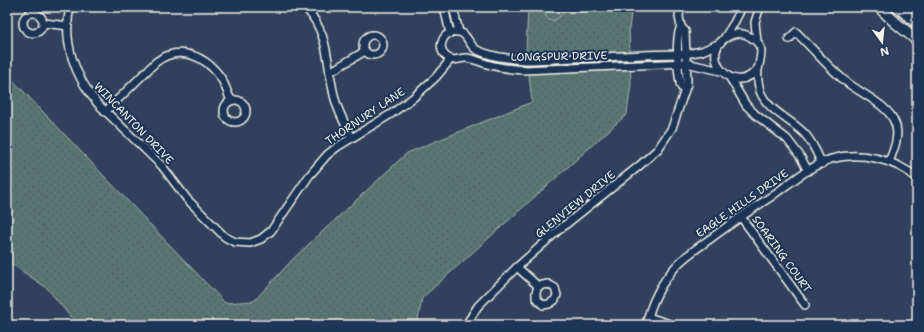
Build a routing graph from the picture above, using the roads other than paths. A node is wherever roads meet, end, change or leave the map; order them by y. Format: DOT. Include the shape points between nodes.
graph roads {
  1 [pos="70,7"];
  2 [pos="305,7"];
  3 [pos="444,7"];
  4 [pos="453,7"];
  5 [pos="680,7"];
  6 [pos="742,7"];
  7 [pos="760,7"];
  8 [pos="879,7"];
  9 [pos="898,7"];
  10 [pos="44,23"];
  11 [pos="917,23"];
  12 [pos="68,26"];
  13 [pos="459,32"];
  14 [pos="450,33"];
  15 [pos="789,39"];
  16 [pos="917,40"];
  17 [pos="722,41"];
  18 [pos="757,42"];
  19 [pos="365,51"];
  20 [pos="682,54"];
  21 [pos="451,60"];
  22 [pos="682,63"];
  23 [pos="758,68"];
  24 [pos="721,71"];
  25 [pos="330,72"];
  26 [pos="730,78"];
  27 [pos="231,101"];
  28 [pos="105,112"];
  29 [pos="352,138"];
  30 [pos="889,162"];
  31 [pos="822,164"];
  32 [pos="808,171"];
  33 [pos="917,178"];
  34 [pos="741,216"];
  35 [pos="247,243"];
  36 [pos="517,267"];
  37 [pos="538,286"];
  38 [pos="805,305"];
  39 [pos="648,317"];
  40 [pos="466,325"];
  41 [pos="646,325"];
  42 [pos="672,325"];
  1 -- 12 [label="street, WINCANTON DRIVE"];
  2 -- 25 [label="street" via="323,38"];
  3 -- 14 [label="street"];
  4 -- 13 [label="street"];
  5 -- 20 [label="street, GLENVIEW DRIVE" via="681,27 678,31"];
  6 -- 17 [label="street"];
  7 -- 18 [label="street" via="755,22"];
  8 -- 16 [label="main road"];
  9 -- 11 [label="main road"];
  10 -- 12 [label="street"];
  12 -- 28 [label="street, WINCANTON DRIVE" via="69,49 77,73 90,95"];
  13 -- 14 [label="street"];
  13 -- 20 [label="street, LONGSPUR DRIVE" via="466,35 477,50 520,60"];
  14 -- 21 [label="street" via="444,38 442,46 444,54"];
  15 -- 30 [label="street" via="796,32 844,80 891,115 898,134"];
  17 -- 18 [label="street" via="731,35 739,34 747,35"];
  17 -- 20 [label="street, LONGSPUR DRIVE" via="702,51"];
  17 -- 24 [label="street" via="716,58"];
  18 -- 23 [label="street" via="762,55"];
  19 -- 25 [label="street"];
  20 -- 22 [label="street, GLENVIEW DRIVE"];
  21 -- 22 [label="street, LONGSPUR DRIVE" via="465,58 498,67 523,70"];
  21 -- 29 [label="street, THORNURY LANE" via="414,97 392,114"];
  22 -- 24 [label="street, LONGSPUR DRIVE"];
  22 -- 36 [label="street, GLENVIEW DRIVE" via="680,84 684,91 672,128 658,149"];
  23 -- 26 [label="street" via="744,79"];
  23 -- 31 [label="street" via="759,86 764,99 804,133"];
  24 -- 26 [label="street"];
  25 -- 29 [label="street" via="336,105"];
  26 -- 32 [label="street" via="756,115 787,139"];
  27 -- 28 [label="street" via="222,80 213,68 196,56 177,52 159,59"];
  28 -- 35 [label="street, WINCANTON DRIVE" via="162,166 187,199 224,237 235,242"];
  29 -- 35 [label="street, THORNURY LANE" via="337,147 317,165 268,234 258,241"];
  30 -- 31 [label="street, EAGLE HILLS DRIVE" via="871,157 851,156"];
  30 -- 33 [label="street, EAGLE HILLS DRIVE"];
  31 -- 32 [label="street, EAGLE HILLS DRIVE"];
  32 -- 34 [label="street, EAGLE HILLS DRIVE"];
  34 -- 38 [label="street, SOARING COURT"];
  34 -- 39 [label="street, EAGLE HILLS DRIVE" via="678,264 655,297"];
  36 -- 37 [label="street"];
  36 -- 40 [label="street, GLENVIEW DRIVE" via="478,306"];
  39 -- 41 [label="street, EAGLE HILLS DRIVE"];
  39 -- 42 [label="street"];
}
